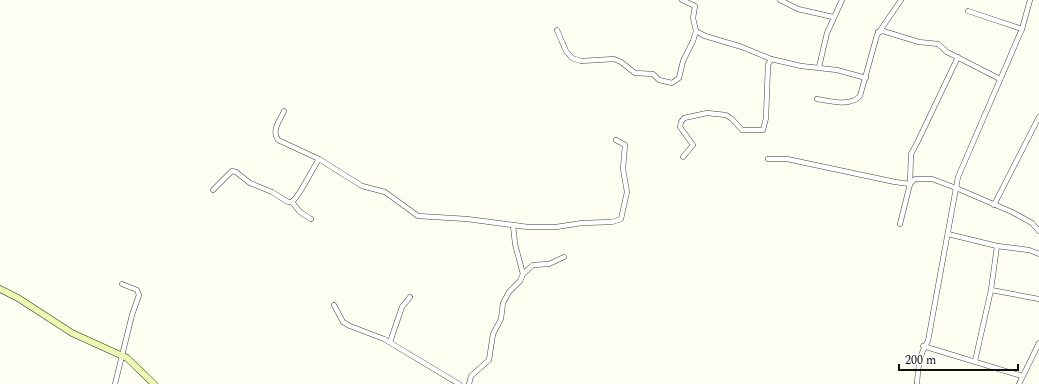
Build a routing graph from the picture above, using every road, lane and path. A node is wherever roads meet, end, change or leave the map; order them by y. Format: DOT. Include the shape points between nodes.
graph roads {
  1 [pos="682,0"];
  2 [pos="780,0"];
  3 [pos="842,0"];
  4 [pos="901,0"];
  5 [pos="1030,0"];
  6 [pos="836,10"];
  7 [pos="968,11"];
  8 [pos="826,14"];
  9 [pos="832,17"];
  10 [pos="1022,29"];
  11 [pos="557,30"];
  12 [pos="696,31"];
  13 [pos="881,31"];
  14 [pos="958,57"];
  15 [pos="771,58"];
  16 [pos="819,67"];
  17 [pos="866,78"];
  18 [pos="1000,79"];
  19 [pos="817,99"];
  20 [pos="284,111"];
  21 [pos="1039,117"];
  22 [pos="616,140"];
  23 [pos="683,157"];
  24 [pos="319,159"];
  25 [pos="768,159"];
  26 [pos="910,184"];
  27 [pos="956,188"];
  28 [pos="213,190"];
  29 [pos="292,202"];
  30 [pos="994,205"];
  31 [pos="311,219"];
  32 [pos="900,224"];
  33 [pos="512,225"];
  34 [pos="1039,231"];
  35 [pos="948,234"];
  36 [pos="997,246"];
  37 [pos="1039,254"];
  38 [pos="564,257"];
  39 [pos="523,274"];
  40 [pos="122,284"];
  41 [pos="0,289"];
  42 [pos="990,290"];
  43 [pos="410,297"];
  44 [pos="1039,299"];
  45 [pos="334,305"];
  46 [pos="390,342"];
  47 [pos="1039,343"];
  48 [pos="923,346"];
  49 [pos="122,355"];
  50 [pos="975,361"];
  51 [pos="1022,376"];
  52 [pos="115,384"];
  53 [pos="154,384"];
  54 [pos="459,384"];
  55 [pos="470,384"];
  56 [pos="917,384"];
  57 [pos="1019,384"];
  1 -- 12 [label="street" via="695,6 693,18"];
  2 -- 8 [label="street" via="798,9"];
  3 -- 6 [label="street"];
  4 -- 13 [label="street"];
  5 -- 10 [label="street"];
  6 -- 8 [label="street"];
  6 -- 9 [label="street"];
  7 -- 10 [label="street"];
  8 -- 9 [label="street"];
  9 -- 16 [label="street"];
  10 -- 18 [label="street"];
  11 -- 12 [label="street" via="572,58 580,61 614,59 634,73 653,74 659,80 672,83 679,78 683,61 694,41"];
  12 -- 15 [label="street"];
  13 -- 14 [label="street" via="919,42 938,44"];
  13 -- 17 [label="street"];
  14 -- 18 [label="street"];
  14 -- 26 [label="street" via="912,150"];
  15 -- 16 [label="street" via="801,66"];
  15 -- 23 [label="street" via="768,65 766,118 763,130 742,130 728,116 715,113 684,118 680,127 693,143"];
  16 -- 17 [label="street"];
  17 -- 19 [label="street" via="856,100 840,102"];
  18 -- 27 [label="street" via="958,177"];
  20 -- 24 [label="street" via="275,130 278,140"];
  21 -- 30 [label="street"];
  22 -- 33 [label="street" via="624,145 623,169 627,192 622,219 556,227"];
  24 -- 29 [label="street"];
  24 -- 33 [label="street" via="362,186 385,192 418,216"];
  25 -- 26 [label="street" via="787,159"];
  26 -- 27 [label="street" via="915,179 925,179"];
  26 -- 32 [label="street"];
  27 -- 30 [label="street"];
  27 -- 35 [label="street"];
  28 -- 29 [label="street" via="232,171 250,183"];
  29 -- 31 [label="street" via="300,212"];
  30 -- 34 [label="street" via="1032,223"];
  33 -- 39 [label="street"];
  35 -- 36 [label="street"];
  35 -- 48 [label="street" via="928,341"];
  36 -- 37 [label="street" via="1030,250"];
  36 -- 42 [label="street"];
  38 -- 39 [label="street" via="549,264 535,265"];
  39 -- 55 [label="street" via="505,298 501,318 492,334 489,360 471,376"];
  40 -- 49 [label="street" via="136,290 140,295"];
  41 -- 49 [label="street" via="72,333"];
  42 -- 44 [label="street"];
  42 -- 50 [label="street"];
  43 -- 46 [label="street" via="402,307"];
  45 -- 46 [label="street" via="343,322"];
  46 -- 54 [label="street"];
  47 -- 51 [label="street"];
  48 -- 50 [label="street"];
  48 -- 56 [label="street"];
  49 -- 52 [label="street"];
  49 -- 53 [label="street"];
  50 -- 51 [label="street"];
  51 -- 57 [label="street"];
}
